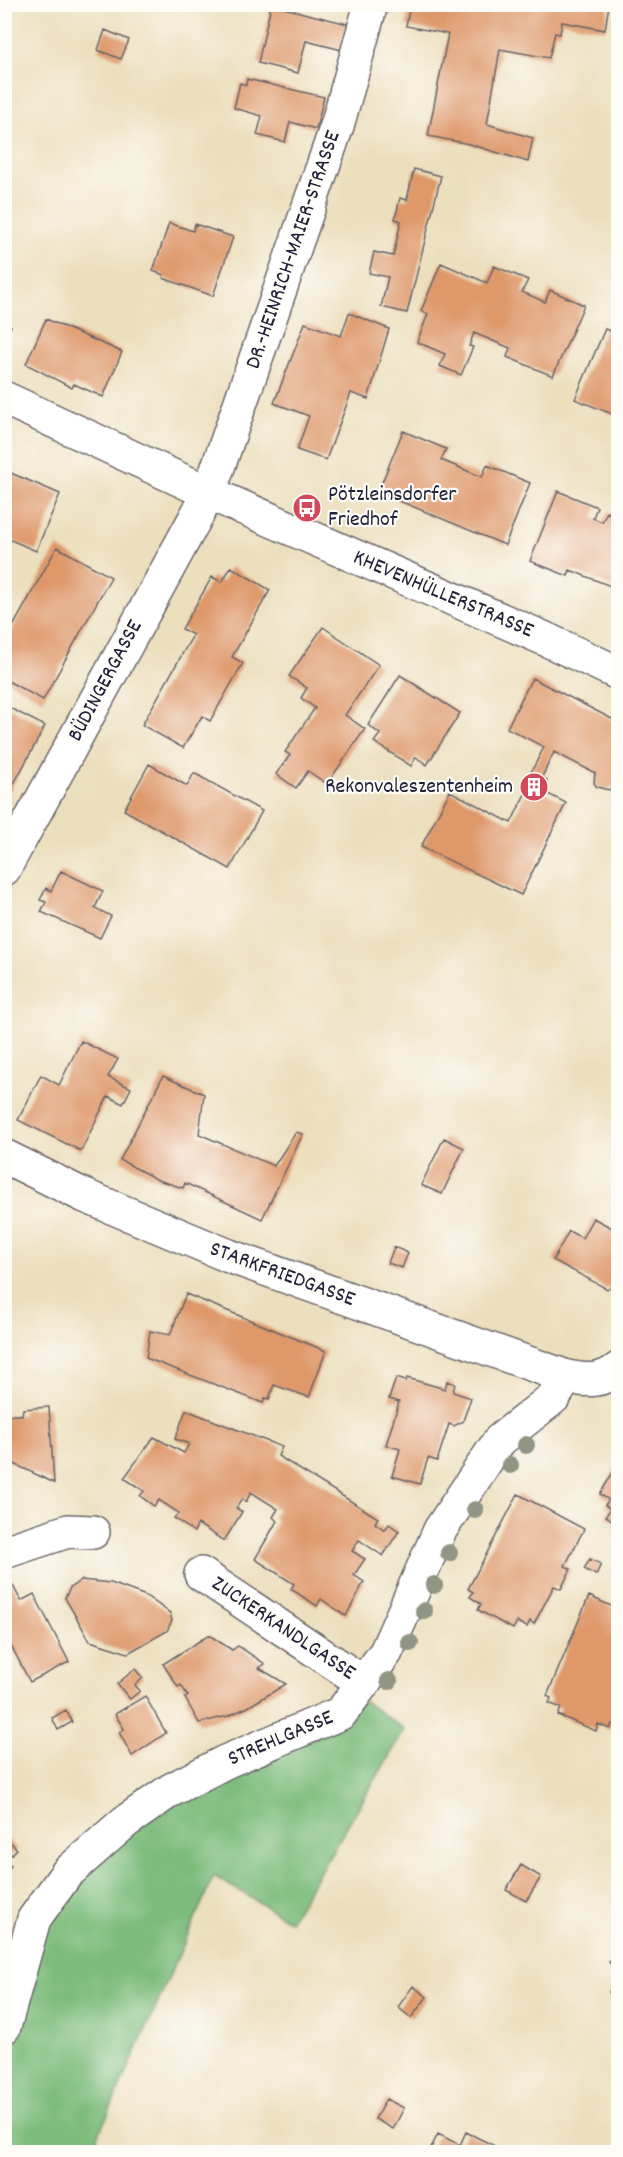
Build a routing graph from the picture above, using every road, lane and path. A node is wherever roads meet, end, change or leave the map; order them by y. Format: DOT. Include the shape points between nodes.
graph roads {
  1 [pos="371,4"];
  2 [pos="4,398"];
  3 [pos="208,493"];
  4 [pos="618,674"];
  5 [pos="4,869"];
  6 [pos="4,1156"];
  7 [pos="618,1369"];
  8 [pos="567,1377"];
  9 [pos="93,1532"];
  10 [pos="4,1552"];
  11 [pos="201,1574"];
  12 [pos="364,1683"];
  13 [pos="4,2027"];
  1 -- 3 [label="street, DR.-HEINRICH-MAIER-STRASSE" via="337,126"];
  2 -- 3 [label="street, KHEVENHÜLLERSTRASSE"];
  3 -- 4 [label="street, KHEVENHÜLLERSTRASSE"];
  3 -- 5 [label="street, BÜDINGERGASSE"];
  6 -- 8 [label="street, STARKFRIEDGASSE" via="85,1196 229,1256"];
  7 -- 8 [label="street" via="606,1378 590,1382"];
  8 -- 12 [label="street, STREHLGASSE" via="553,1398 500,1440 446,1521 386,1652"];
  9 -- 10 [label="street" via="68,1531"];
  11 -- 12 [label="street, ZUCKERKANDLGASSE"];
  12 -- 13 [label="street, STREHLGASSE" via="341,1713 225,1762 171,1790 125,1822 67,1873 34,1919"];
}
